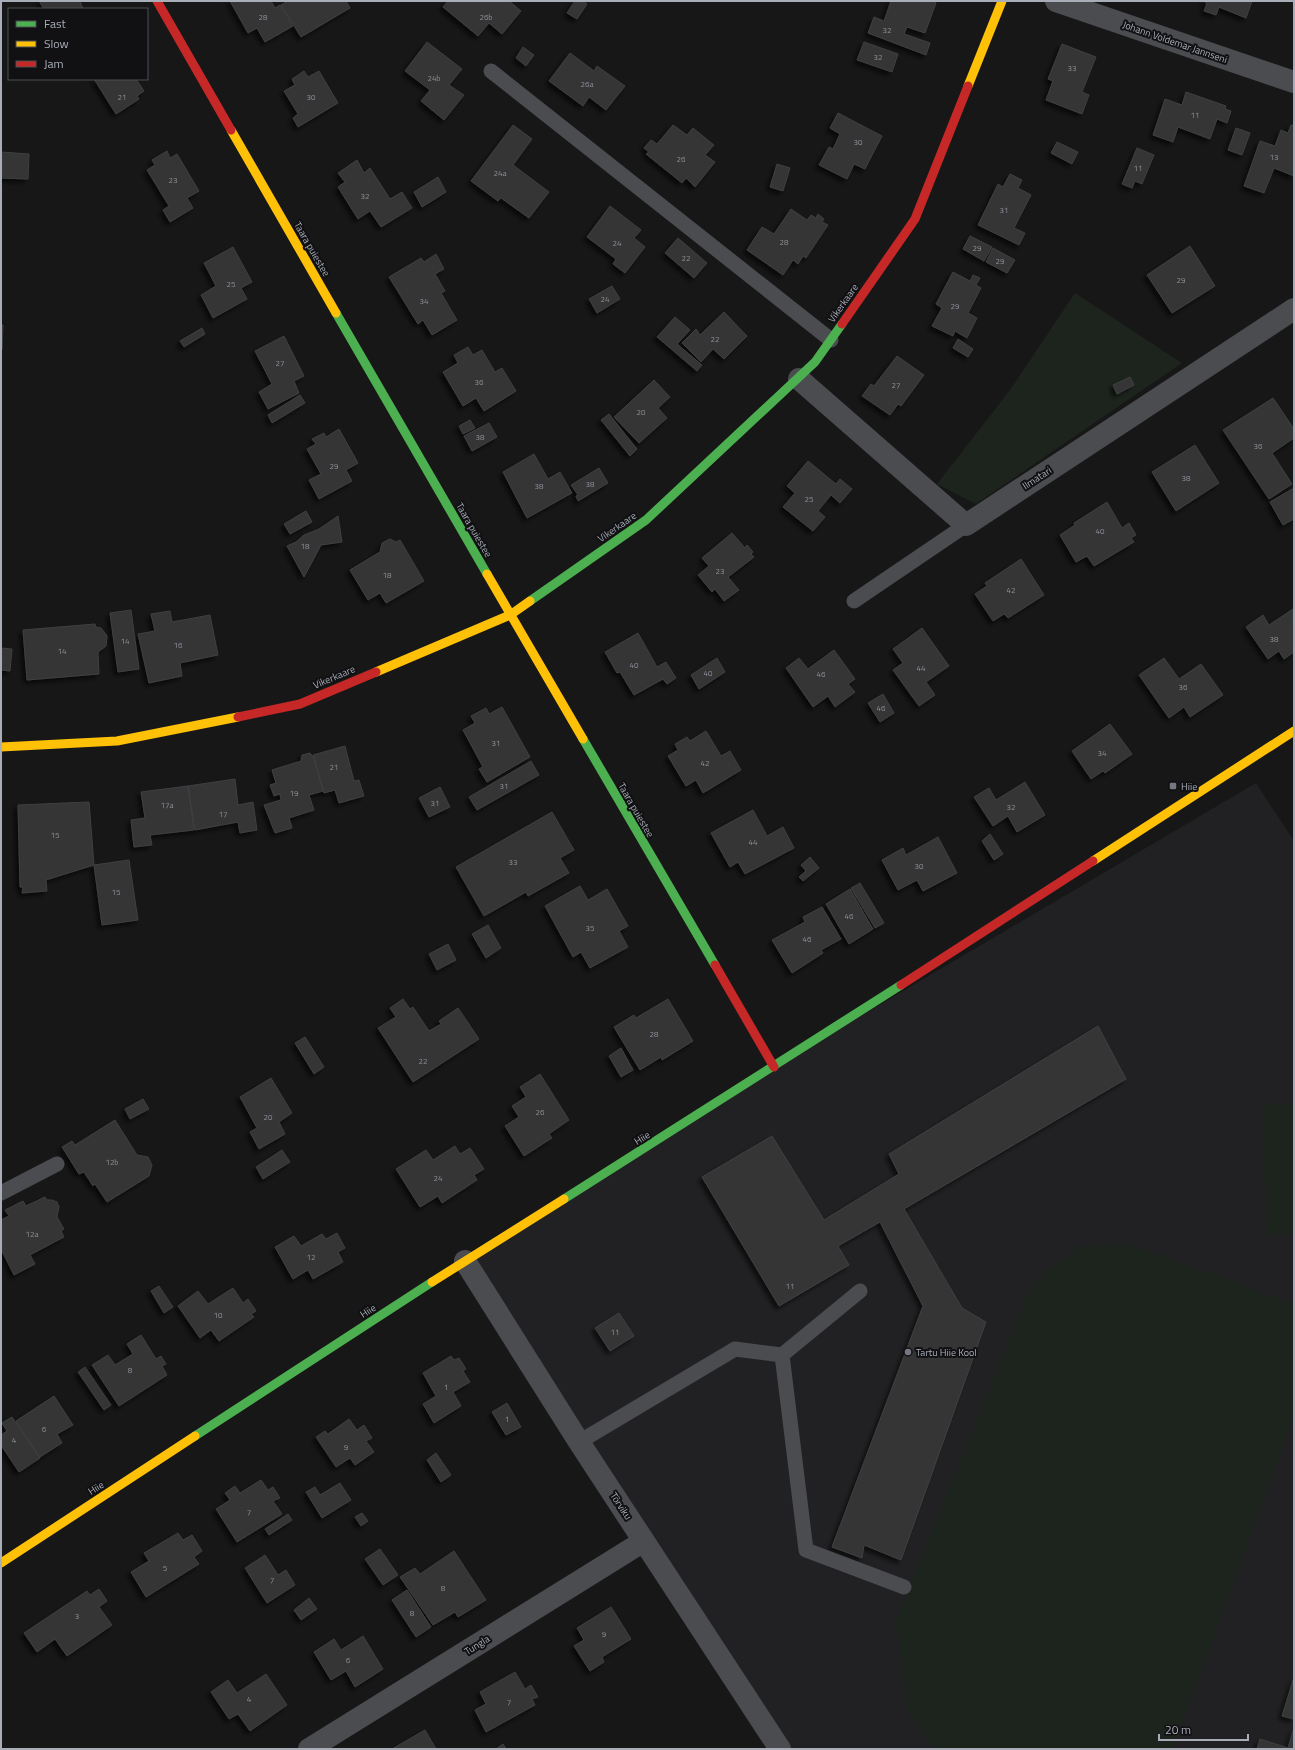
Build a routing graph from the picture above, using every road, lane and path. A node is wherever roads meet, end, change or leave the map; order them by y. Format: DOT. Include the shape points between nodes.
graph roads {
  1 [pos="157,1"];
  2 [pos="1002,1"];
  3 [pos="1056,1"];
  4 [pos="491,71"];
  5 [pos="1294,82"];
  6 [pos="1294,309"];
  7 [pos="831,340"];
  8 [pos="799,378"];
  9 [pos="966,525"];
  10 [pos="854,601"];
  11 [pos="510,614"];
  12 [pos="1294,731"];
  13 [pos="1,747"];
  14 [pos="774,1067"];
  15 [pos="57,1164"];
  16 [pos="1,1192"];
  17 [pos="465,1261"];
  18 [pos="860,1291"];
  19 [pos="782,1355"];
  20 [pos="579,1442"];
  21 [pos="644,1541"];
  22 [pos="1,1563"];
  23 [pos="904,1587"];
  24 [pos="309,1749"];
  25 [pos="780,1749"];
  1 -- 11 [label="street, Taara puiestee"];
  2 -- 7 [label="street, Vikerkaare" via="916,219"];
  3 -- 5 [label="street, Johann Voldemar Jannseni"];
  4 -- 7 [label="lane"];
  6 -- 9 [label="street, Ilmatari"];
  7 -- 8 [label="street, Vikerkaare"];
  8 -- 9 [label="street"];
  8 -- 11 [label="street, Vikerkaare" via="646,520"];
  9 -- 10 [label="lane"];
  11 -- 13 [label="street, Vikerkaare" via="300,704 116,742"];
  11 -- 14 [label="street, Taara puiestee"];
  12 -- 14 [label="street, Hiie"];
  14 -- 17 [label="street, Hiie"];
  15 -- 16 [label="lane"];
  17 -- 20 [label="street, Tõrviku"];
  17 -- 22 [label="street, Hiie"];
  18 -- 19 [label="lane"];
  19 -- 20 [label="lane" via="735,1349"];
  19 -- 23 [label="lane" via="806,1550"];
  20 -- 21 [label="street, Tõrviku"];
  21 -- 24 [label="street, Tungla"];
  21 -- 25 [label="street, Tõrviku"];
}
